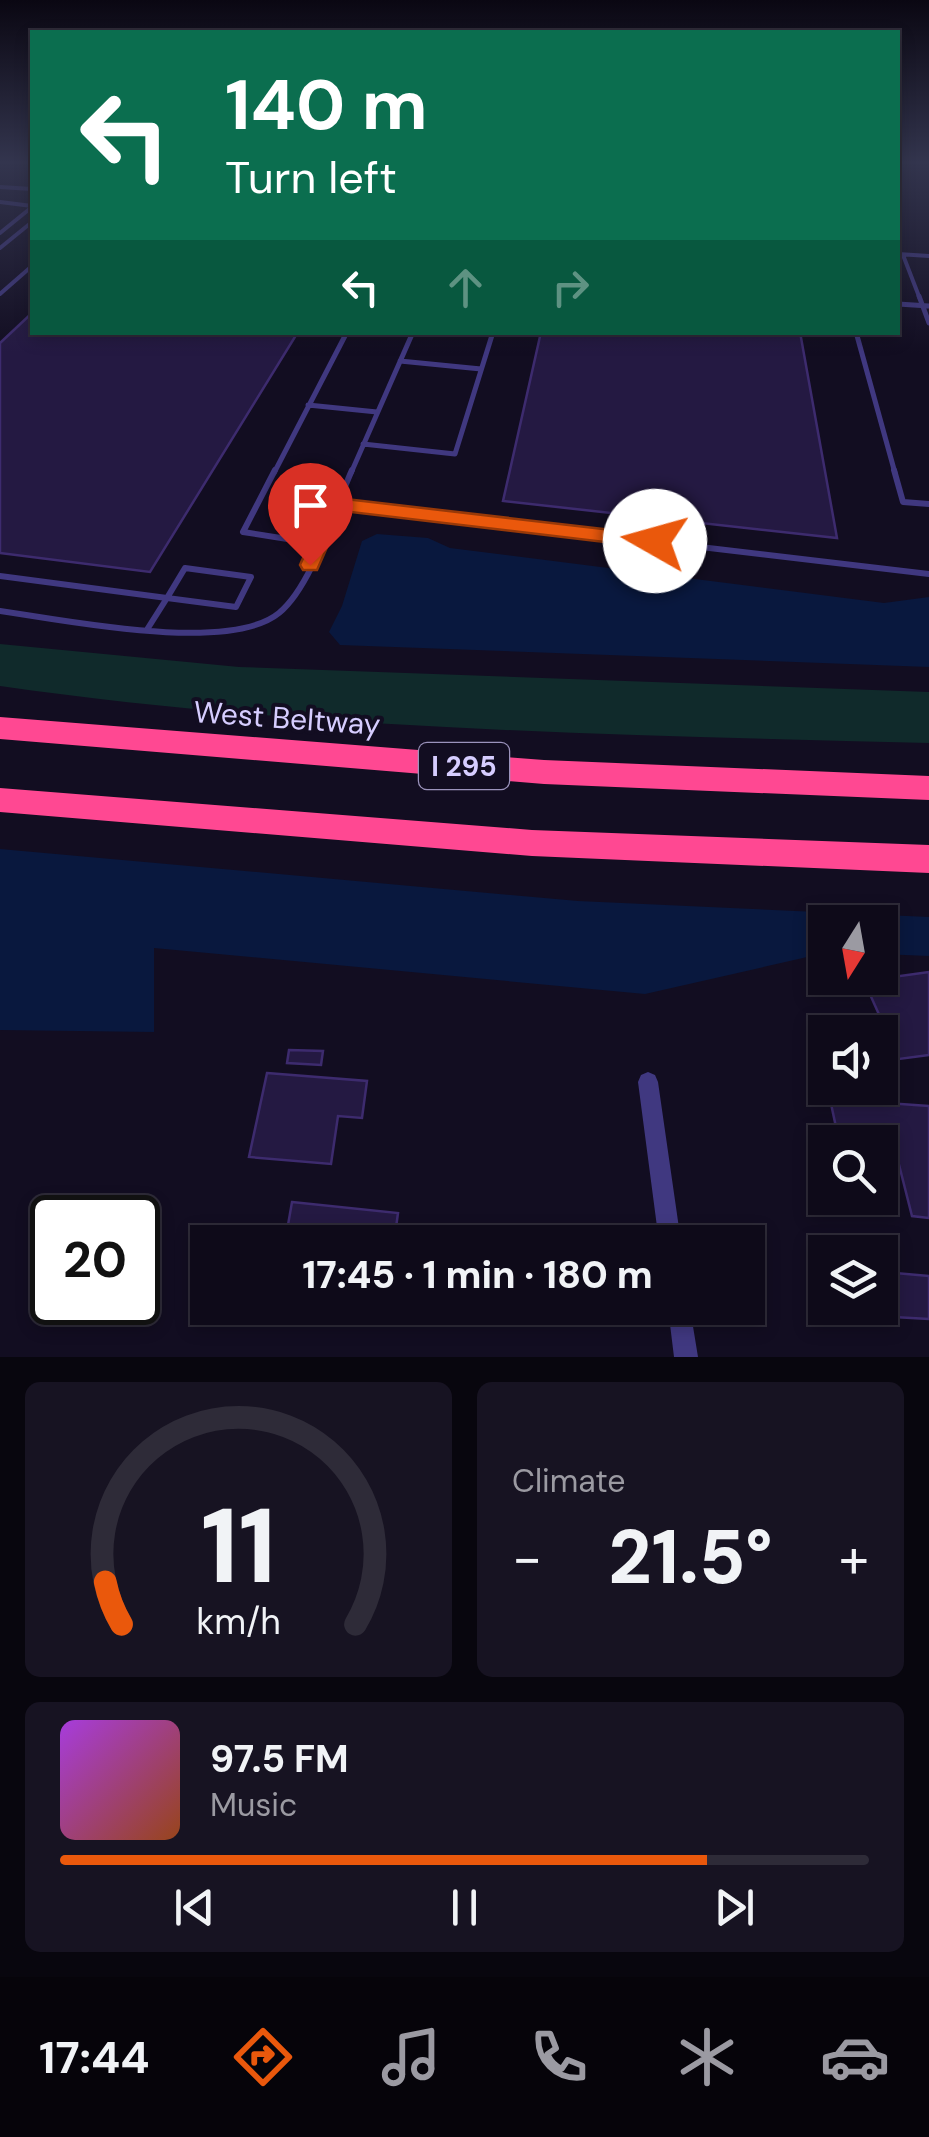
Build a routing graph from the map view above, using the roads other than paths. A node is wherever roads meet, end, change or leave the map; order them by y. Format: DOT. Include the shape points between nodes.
graph roads {
  1 [pos="27,226"];
  2 [pos="21,231"];
  3 [pos="30,232"];
  4 [pos="0,248"];
  5 [pos="900,254"];
  6 [pos="929,256"];
  7 [pos="30,268"];
  8 [pos="0,294"];
  9 [pos="900,304"];
  10 [pos="926,306"];
  11 [pos="929,323"];
  12 [pos="345,335"];
  13 [pos="411,335"];
  14 [pos="492,335"];
  15 [pos="857,335"];
  16 [pos="400,362"];
  17 [pos="481,370"];
  18 [pos="308,405"];
  19 [pos="377,412"];
  20 [pos="363,444"];
  21 [pos="337,504"];
  22 [pos="929,504"];
  23 [pos="319,544"];
  24 [pos="929,574"];
  25 [pos="0,576"];
  26 [pos="167,598"];
  27 [pos="0,610"];
  28 [pos="148,628"];
  29 [pos="0,728"];
  30 [pos="929,788"];
  31 [pos="0,800"];
  32 [pos="929,859"];
  33 [pos="648,1082"];
  34 [pos="668,1225"];
  35 [pos="681,1325"];
  36 [pos="686,1357"];
  1 -- 2 [label="lane"];
  2 -- 3 [label="lane"];
  2 -- 4 [label="lane"];
  5 -- 6 [label="lane"];
  5 -- 10 [label="lane"];
  7 -- 8 [label="lane"];
  9 -- 10 [label="lane"];
  10 -- 11 [label="lane"];
  12 -- 18 [label="lane"];
  13 -- 16 [label="lane"];
  14 -- 17 [label="lane"];
  15 -- 22 [label="lane" via="903,502"];
  16 -- 17 [label="lane"];
  16 -- 19 [label="lane"];
  17 -- 20 [label="lane" via="454,454"];
  18 -- 19 [label="lane"];
  18 -- 23 [label="lane" via="243,532"];
  19 -- 20 [label="lane"];
  20 -- 21 [label="lane"];
  21 -- 23 [label="lane"];
  21 -- 24 [label="lane"];
  23 -- 28 [label="lane" via="291,600 258,625 205,633"];
  25 -- 26 [label="lane"];
  26 -- 26 [label="lane" via="185,568 251,577 236,607"];
  26 -- 28 [label="lane"];
  27 -- 28 [label="lane"];
  29 -- 30 [label="highway, West Beltway / I 295" via="544,772"];
  31 -- 32 [label="highway" via="532,843"];
  33 -- 34 [label="street"];
  35 -- 36 [label="street"];
}
